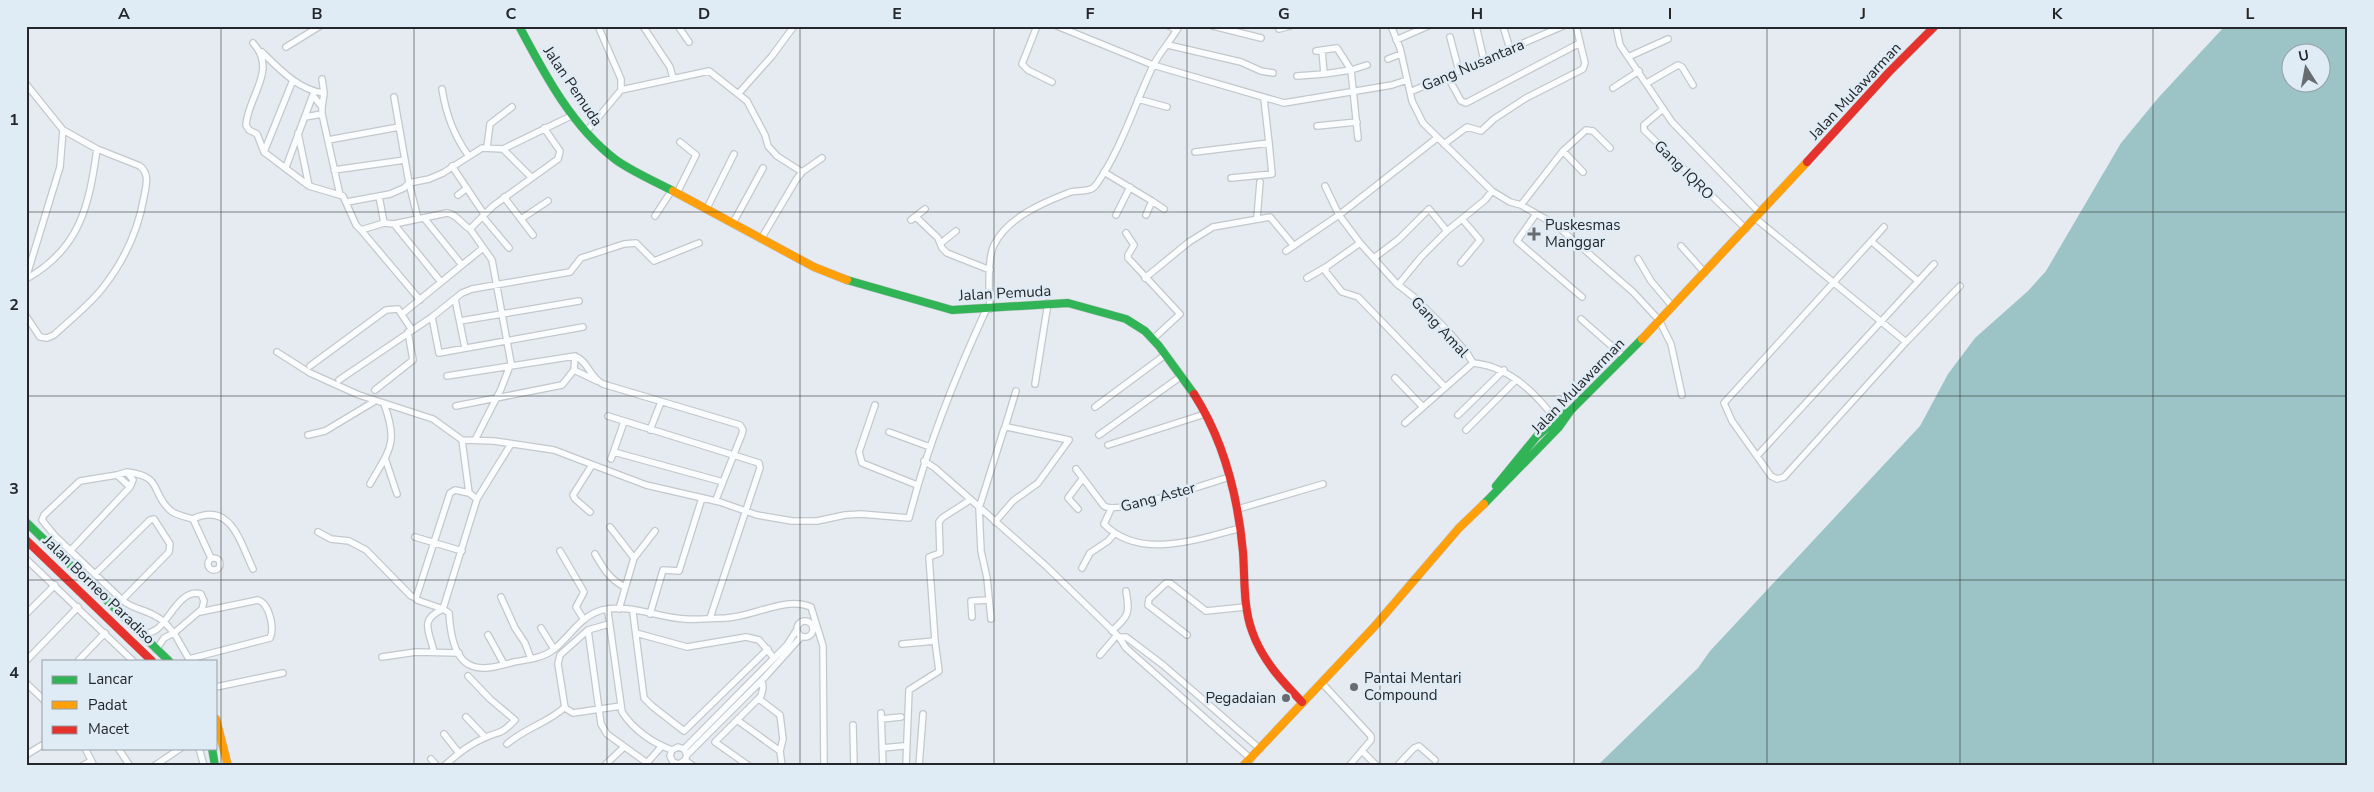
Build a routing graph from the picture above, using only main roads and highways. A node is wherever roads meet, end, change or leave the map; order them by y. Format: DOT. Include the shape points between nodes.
graph roads {
  1 [pos="519,26"];
  2 [pos="1935,26"];
  3 [pos="1571,410"];
  4 [pos="1536,443"];
  5 [pos="26,522"];
  6 [pos="26,540"];
  7 [pos="120,614"];
  8 [pos="112,622"];
  9 [pos="151,660"];
  10 [pos="168,660"];
  11 [pos="1302,702"];
  12 [pos="218,727"];
  13 [pos="212,750"];
  14 [pos="215,766"];
  15 [pos="228,766"];
  16 [pos="1243,766"];
  1 -- 11 [label="main road, Jalan Pemuda" via="573,115 616,160 814,266 911,300 952,310 1068,304 1107,312 1145,331 1165,354 1205,414 1218,440 1238,509 1246,607 1252,633 1273,672"];
  2 -- 3 [label="main road, Jalan Mulawarman" via="1705,273"];
  3 -- 4 [label="main road, Jalan Mulawarman" via="1559,427"];
  3 -- 4 [label="main road" via="1555,419"];
  4 -- 11 [label="main road" via="1432,562"];
  5 -- 7 [label="main road"];
  6 -- 8 [label="main road, Jalan Borneo Paradiso"];
  7 -- 8 [label="main road"];
  7 -- 10 [label="main road"];
  8 -- 9 [label="main road, Jalan Borneo Paradiso"];
  11 -- 16 [label="main road"];
  12 -- 15 [label="main road"];
  13 -- 14 [label="main road"];
}
